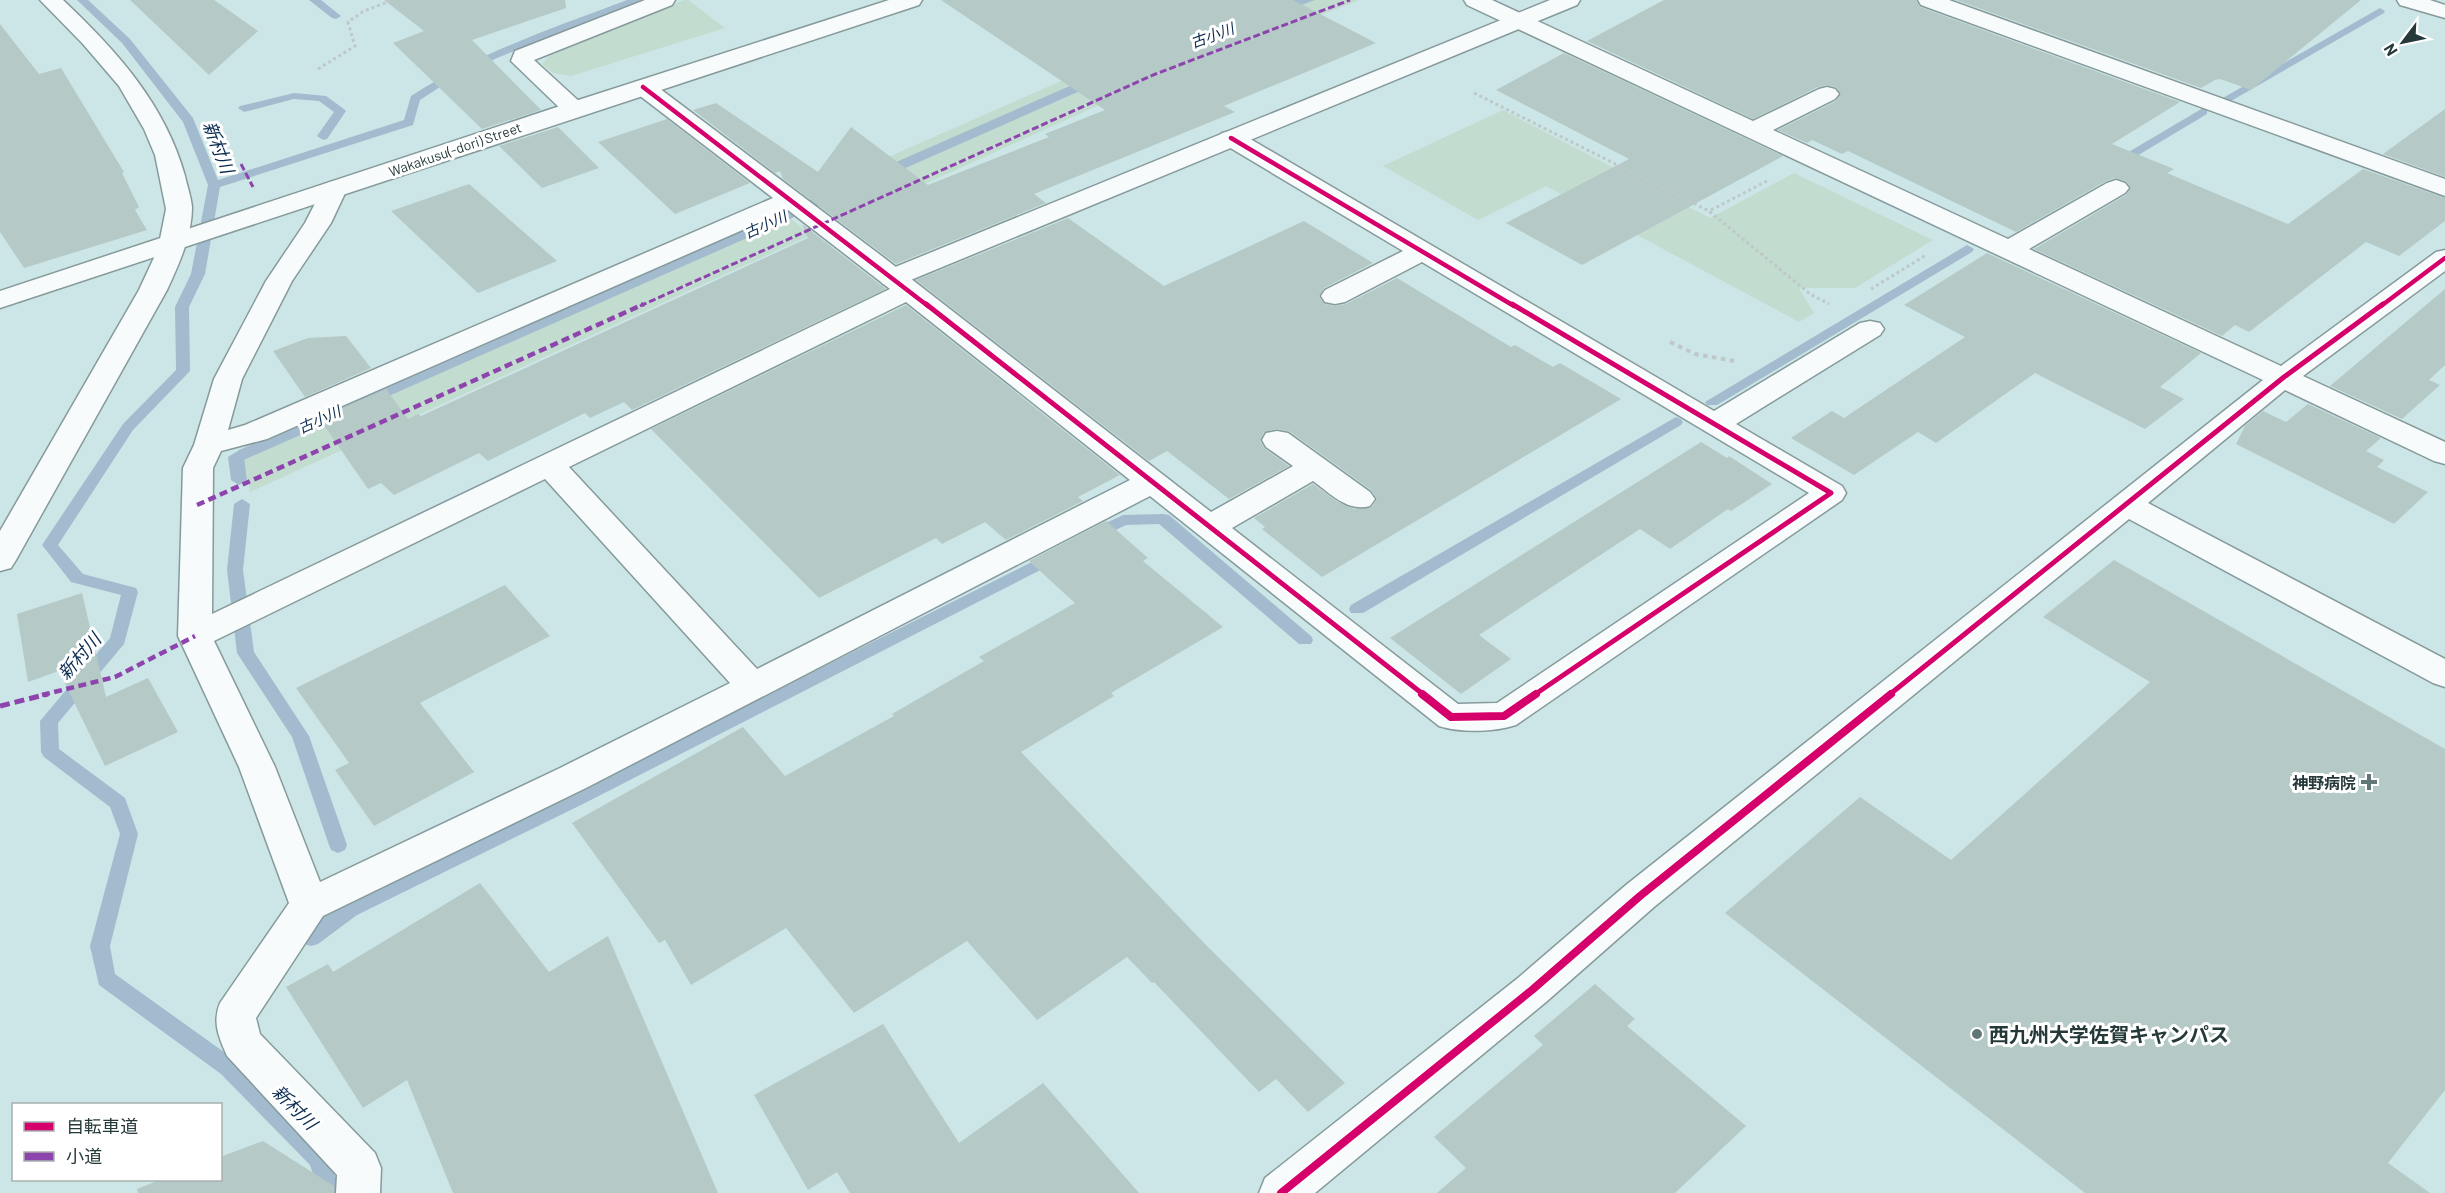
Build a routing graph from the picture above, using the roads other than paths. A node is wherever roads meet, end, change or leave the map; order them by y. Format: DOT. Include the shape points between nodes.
graph roads {
  1 [pos="51,0"];
  2 [pos="664,0"];
  3 [pos="911,0"];
  4 [pos="1475,0"];
  5 [pos="1569,0"];
  6 [pos="1929,0"];
  7 [pos="2408,0"];
  8 [pos="636,4"];
  9 [pos="2445,12"];
  10 [pos="1519,20"];
  11 [pos="643,87"];
  12 [pos="1827,94"];
  13 [pos="573,109"];
  14 [pos="1754,130"];
  15 [pos="1231,138"];
  16 [pos="2116,188"];
  17 [pos="2445,188"];
  18 [pos="334,189"];
  19 [pos="789,200"];
  20 [pos="172,244"];
  21 [pos="2010,249"];
  22 [pos="1422,252"];
  23 [pos="2445,258"];
  24 [pos="900,284"];
  25 [pos="2430,285"];
  26 [pos="1335,296"];
  27 [pos="0,300"];
  28 [pos="1870,329"];
  29 [pos="2284,377"];
  30 [pos="1714,424"];
  31 [pos="1276,441"];
  32 [pos="209,445"];
  33 [pos="2445,454"];
  34 [pos="549,464"];
  35 [pos="1314,467"];
  36 [pos="1152,482"];
  37 [pos="1359,499"];
  38 [pos="2126,504"];
  39 [pos="1209,527"];
  40 [pos="0,560"];
  41 [pos="195,636"];
  42 [pos="2445,674"];
  43 [pos="753,686"];
  44 [pos="309,905"];
  45 [pos="358,1193"];
  46 [pos="1281,1193"];
  1 -- 20 [label="street" via="119,71 156,128 171,165 179,208"];
  2 -- 8 [label="street"];
  3 -- 11 [label="street, Wakakusu(-dori) Street"];
  4 -- 10 [label="street"];
  5 -- 10 [label="street"];
  6 -- 17 [label="street"];
  7 -- 9 [label="street"];
  8 -- 13 [label="street" via="523,56 522,61"];
  10 -- 14 [label="street"];
  10 -- 15 [label="street"];
  11 -- 13 [label="street, Wakakusu(-dori) Street"];
  11 -- 19 [label="street"];
  12 -- 14 [label="street"];
  13 -- 18 [label="street, Wakakusu(-dori) Street"];
  14 -- 21 [label="street"];
  15 -- 22 [label="street"];
  15 -- 24 [label="street"];
  16 -- 21 [label="street"];
  18 -- 20 [label="street, Wakakusu(-dori) Street"];
  18 -- 32 [label="street" via="318,223 279,281 228,379"];
  19 -- 24 [label="street"];
  19 -- 32 [label="street" via="256,432"];
  20 -- 27 [label="street, Wakakusu(-dori) Street"];
  20 -- 40 [label="street" via="161,278"];
  21 -- 29 [label="street"];
  22 -- 26 [label="street"];
  22 -- 30 [label="street"];
  23 -- 25 [label="street"];
  24 -- 34 [label="street"];
  24 -- 36 [label="street"];
  25 -- 29 [label="street"];
  28 -- 30 [label="street"];
  29 -- 33 [label="street"];
  29 -- 38 [label="street"];
  30 -- 39 [label="street" via="1831,493 1504,716 1451,717"];
  31 -- 35 [label="street"];
  32 -- 41 [label="street" via="198,468"];
  34 -- 41 [label="street"];
  34 -- 43 [label="street"];
  35 -- 37 [label="street"];
  35 -- 39 [label="street"];
  36 -- 39 [label="street"];
  36 -- 43 [label="street"];
  38 -- 42 [label="street"];
  38 -- 46 [label="street" via="1640,896 1532,990"];
  41 -- 44 [label="street" via="257,767"];
  43 -- 44 [label="street"];
  44 -- 45 [label="street" via="235,1016 242,1043 359,1168"];
}
